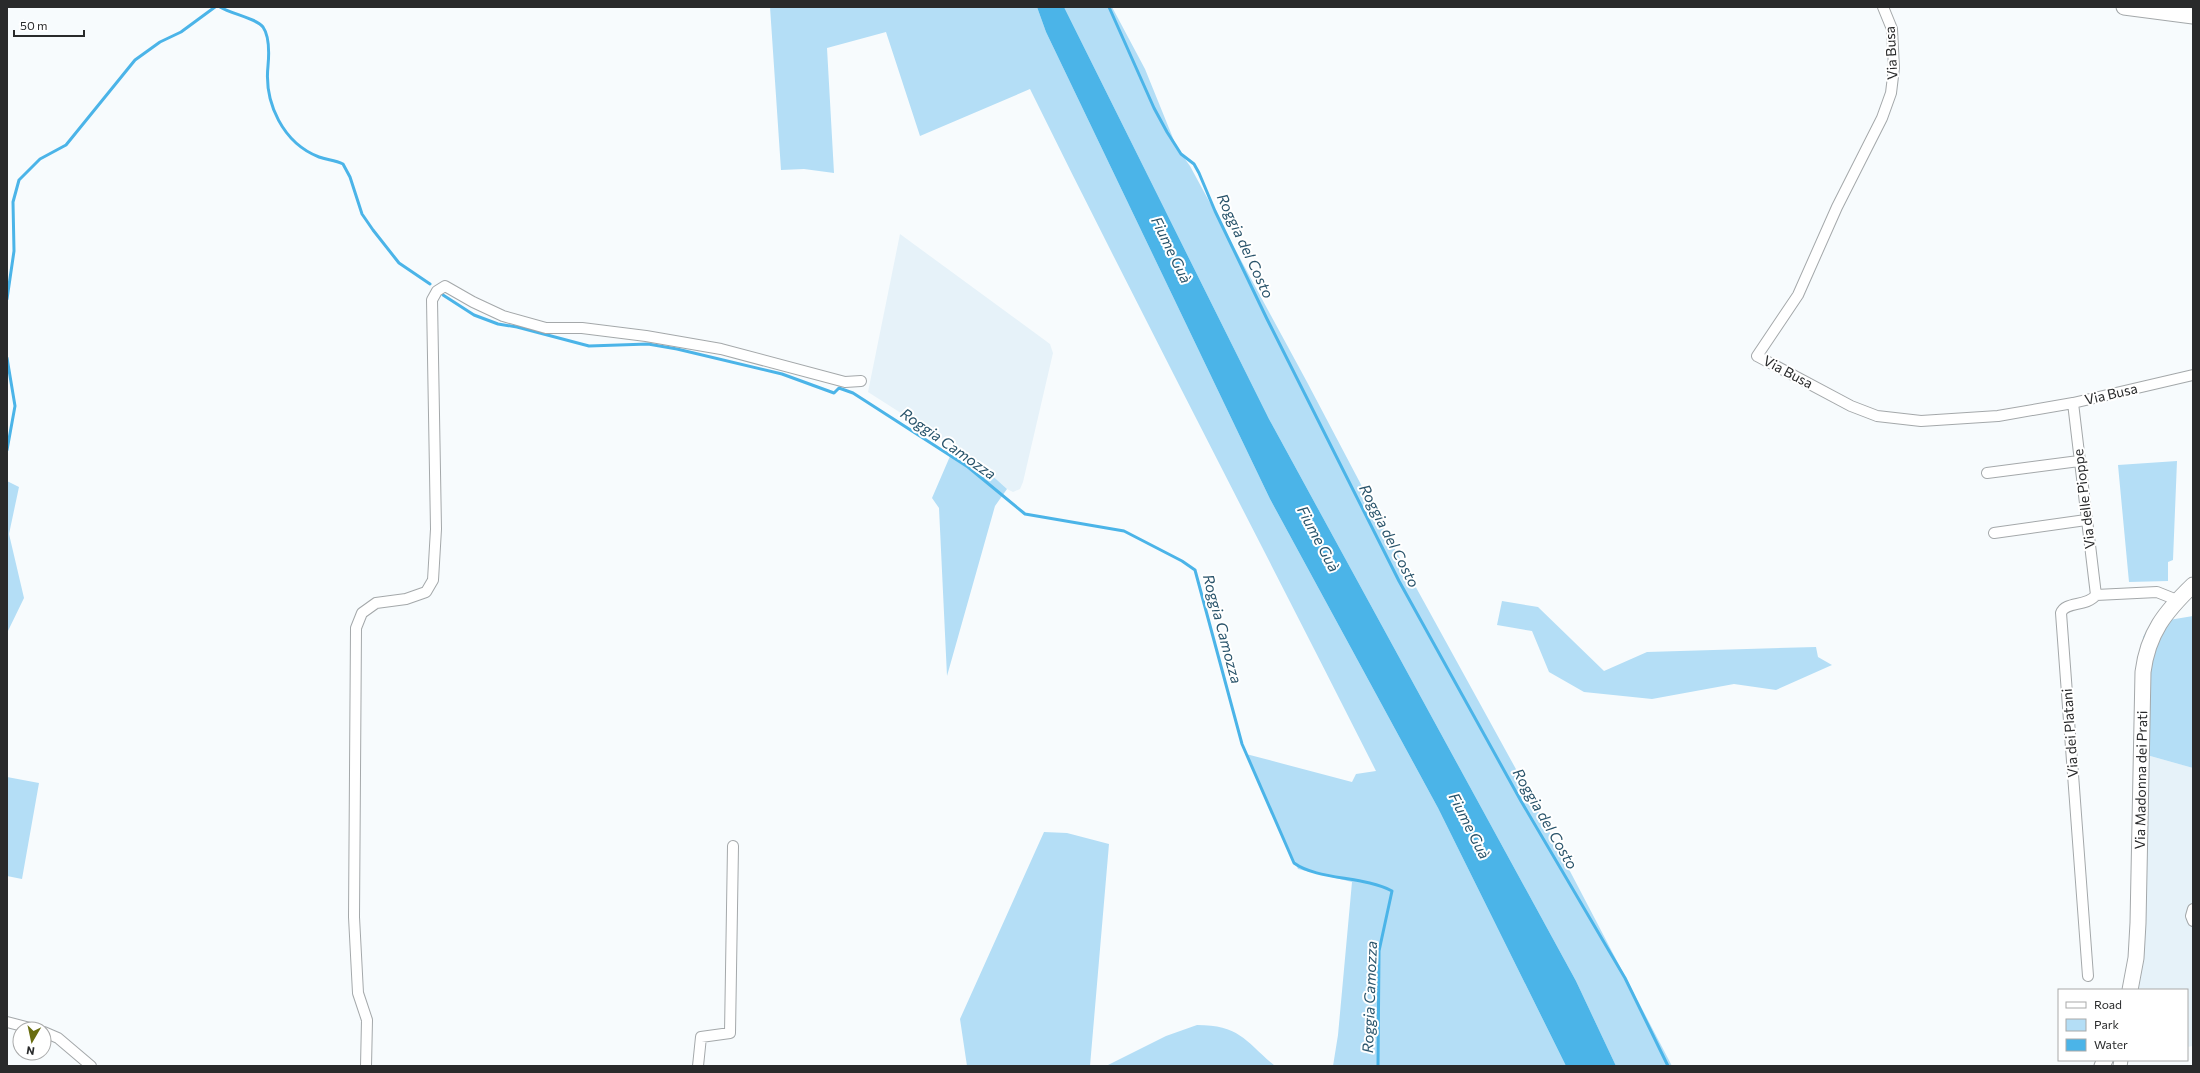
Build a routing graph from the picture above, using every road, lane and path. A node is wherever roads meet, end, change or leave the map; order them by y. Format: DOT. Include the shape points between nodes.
graph roads {
  1 [pos="1883,7"];
  2 [pos="2124,7"];
  3 [pos="2190,16"];
  4 [pos="2193,375"];
  5 [pos="861,381"];
  6 [pos="2073,403"];
  7 [pos="2079,461"];
  8 [pos="1987,473"];
  9 [pos="2086,520"];
  10 [pos="1994,533"];
  11 [pos="2193,585"];
  12 [pos="2096,595"];
  13 [pos="2177,600"];
  14 [pos="733,846"];
  15 [pos="2193,909"];
  16 [pos="2193,921"];
  17 [pos="2088,976"];
  18 [pos="2130,989"];
  19 [pos="52,1035"];
  20 [pos="91,1066"];
  21 [pos="366,1066"];
  22 [pos="698,1066"];
  1 -- 6 [label="street, Via Busa" via="1892,29 1894,68 1891,93 1882,118 1837,207 1798,295 1757,356 1851,406 1876,416 1921,421 1961,419 1998,416"];
  2 -- 3 [label="main road"];
  4 -- 6 [label="street, Via Busa"];
  5 -- 21 [label="street" via="845,382 721,349 646,336 582,328 546,328 503,316 445,286 437,291 432,300 436,529 433,580 426,592 406,599 376,603 362,613 356,628 354,917 358,994 366,1020"];
  6 -- 7 [label="street, Via delle Pioppe"];
  7 -- 8 [label="street"];
  7 -- 9 [label="street, Via delle Pioppe"];
  9 -- 10 [label="street"];
  9 -- 12 [label="street, Via delle Pioppe"];
  11 -- 13 [label="main road, Via Madonna dei Prati"];
  12 -- 13 [label="street, Via dei Platani" via="2157,592"];
  12 -- 17 [label="street, Via dei Platani" via="2090,601 2068,606 2062,610 2061,617"];
  13 -- 18 [label="main road, Via Madonna dei Prati" via="2151,637 2145,655 2138,923 2136,958"];
  14 -- 22 [label="street" via="730,1033 701,1037"];
  15 -- 16 [label="street"];
  19 -- 20 [label="street"];
}
